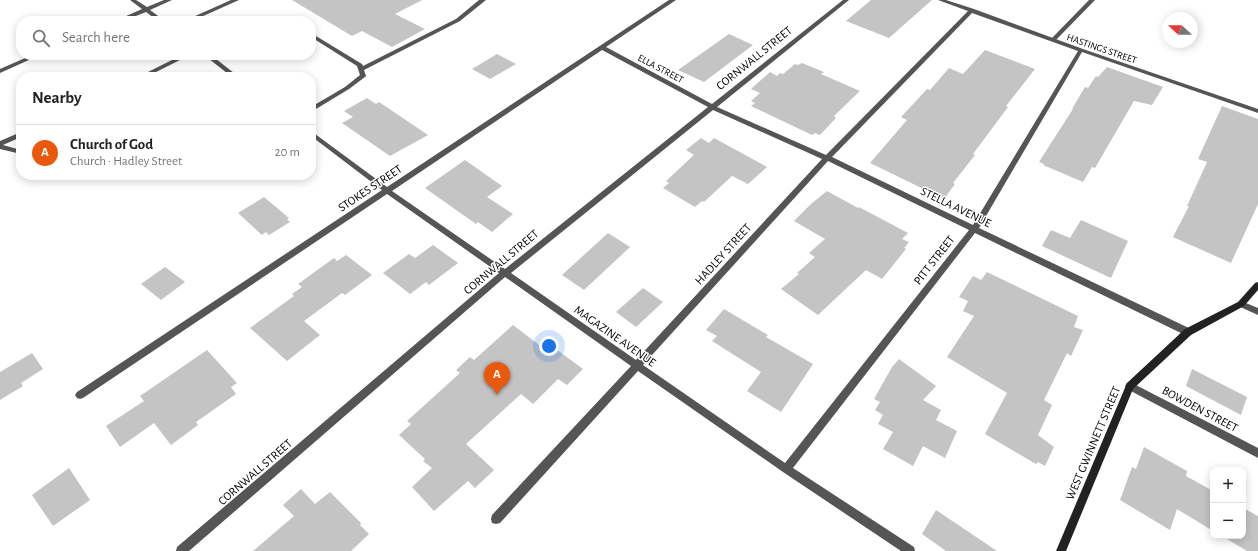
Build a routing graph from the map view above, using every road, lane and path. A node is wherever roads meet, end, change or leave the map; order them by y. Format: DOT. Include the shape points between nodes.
graph roads {
  1 [pos="133,0"];
  2 [pos="169,0"];
  3 [pos="236,0"];
  4 [pos="483,0"];
  5 [pos="673,0"];
  6 [pos="846,0"];
  7 [pos="941,0"];
  8 [pos="1092,0"];
  9 [pos="146,9"];
  10 [pos="972,10"];
  11 [pos="130,16"];
  12 [pos="155,16"];
  13 [pos="199,16"];
  14 [pos="316,38"];
  15 [pos="1053,40"];
  16 [pos="601,47"];
  17 [pos="1081,50"];
  18 [pos="25,60"];
  19 [pos="177,60"];
  20 [pos="214,60"];
  21 [pos="361,69"];
  22 [pos="0,70"];
  23 [pos="152,72"];
  24 [pos="229,72"];
  25 [pos="316,107"];
  26 [pos="712,107"];
  27 [pos="1258,111"];
  28 [pos="16,137"];
  29 [pos="316,138"];
  30 [pos="0,146"];
  31 [pos="16,151"];
  32 [pos="827,158"];
  33 [pos="386,190"];
  34 [pos="974,229"];
  35 [pos="505,273"];
  36 [pos="1258,285"];
  37 [pos="1242,304"];
  38 [pos="1258,312"];
  39 [pos="1188,332"];
  40 [pos="637,365"];
  41 [pos="1130,386"];
  42 [pos="80,395"];
  43 [pos="1258,453"];
  44 [pos="786,469"];
  45 [pos="496,519"];
  46 [pos="180,551"];
  47 [pos="910,551"];
  48 [pos="1061,551"];
  1 -- 9 [label="street"];
  2 -- 9 [label="street"];
  3 -- 13 [label="street"];
  4 -- 21 [label="street" via="458,20"];
  5 -- 16 [label="street, STOKES STREET"];
  6 -- 26 [label="street, CORNWALL STREET"];
  7 -- 10 [label="street, HASTINGS STREET"];
  8 -- 15 [label="street"];
  9 -- 11 [label="street"];
  9 -- 12 [label="street"];
  10 -- 15 [label="street, HASTINGS STREET"];
  10 -- 32 [label="street, HADLEY STREET"];
  14 -- 21 [label="street" via="360,65"];
  15 -- 17 [label="street, HASTINGS STREET"];
  16 -- 26 [label="street, ELLA STREET"];
  16 -- 33 [label="street, STOKES STREET"];
  17 -- 27 [label="street, HASTINGS STREET"];
  17 -- 34 [label="street, PITT STREET"];
  18 -- 22 [label="street"];
  19 -- 23 [label="street"];
  20 -- 24 [label="street"];
  21 -- 25 [label="street" via="363,76"];
  26 -- 32 [label="street, STELLA AVENUE"];
  26 -- 35 [label="street, CORNWALL STREET"];
  28 -- 30 [label="street"];
  29 -- 33 [label="street, MAGAZINE AVENUE"];
  30 -- 31 [label="street"];
  32 -- 34 [label="street, STELLA AVENUE"];
  32 -- 40 [label="street, HADLEY STREET"];
  33 -- 35 [label="street, MAGAZINE AVENUE"];
  33 -- 42 [label="street, STOKES STREET"];
  34 -- 39 [label="street, STELLA AVENUE"];
  34 -- 44 [label="street, PITT STREET"];
  35 -- 40 [label="street, MAGAZINE AVENUE"];
  35 -- 46 [label="street, CORNWALL STREET"];
  36 -- 37 [label="main road, WEST GWINNETT STREET"];
  37 -- 38 [label="street"];
  37 -- 39 [label="main road, WEST GWINNETT STREET"];
  39 -- 41 [label="main road, WEST GWINNETT STREET"];
  40 -- 44 [label="street, MAGAZINE AVENUE"];
  40 -- 45 [label="street, HADLEY STREET"];
  41 -- 43 [label="street, BOWDEN STREET"];
  41 -- 48 [label="main road, WEST GWINNETT STREET"];
  44 -- 47 [label="street, MAGAZINE AVENUE"];
}
